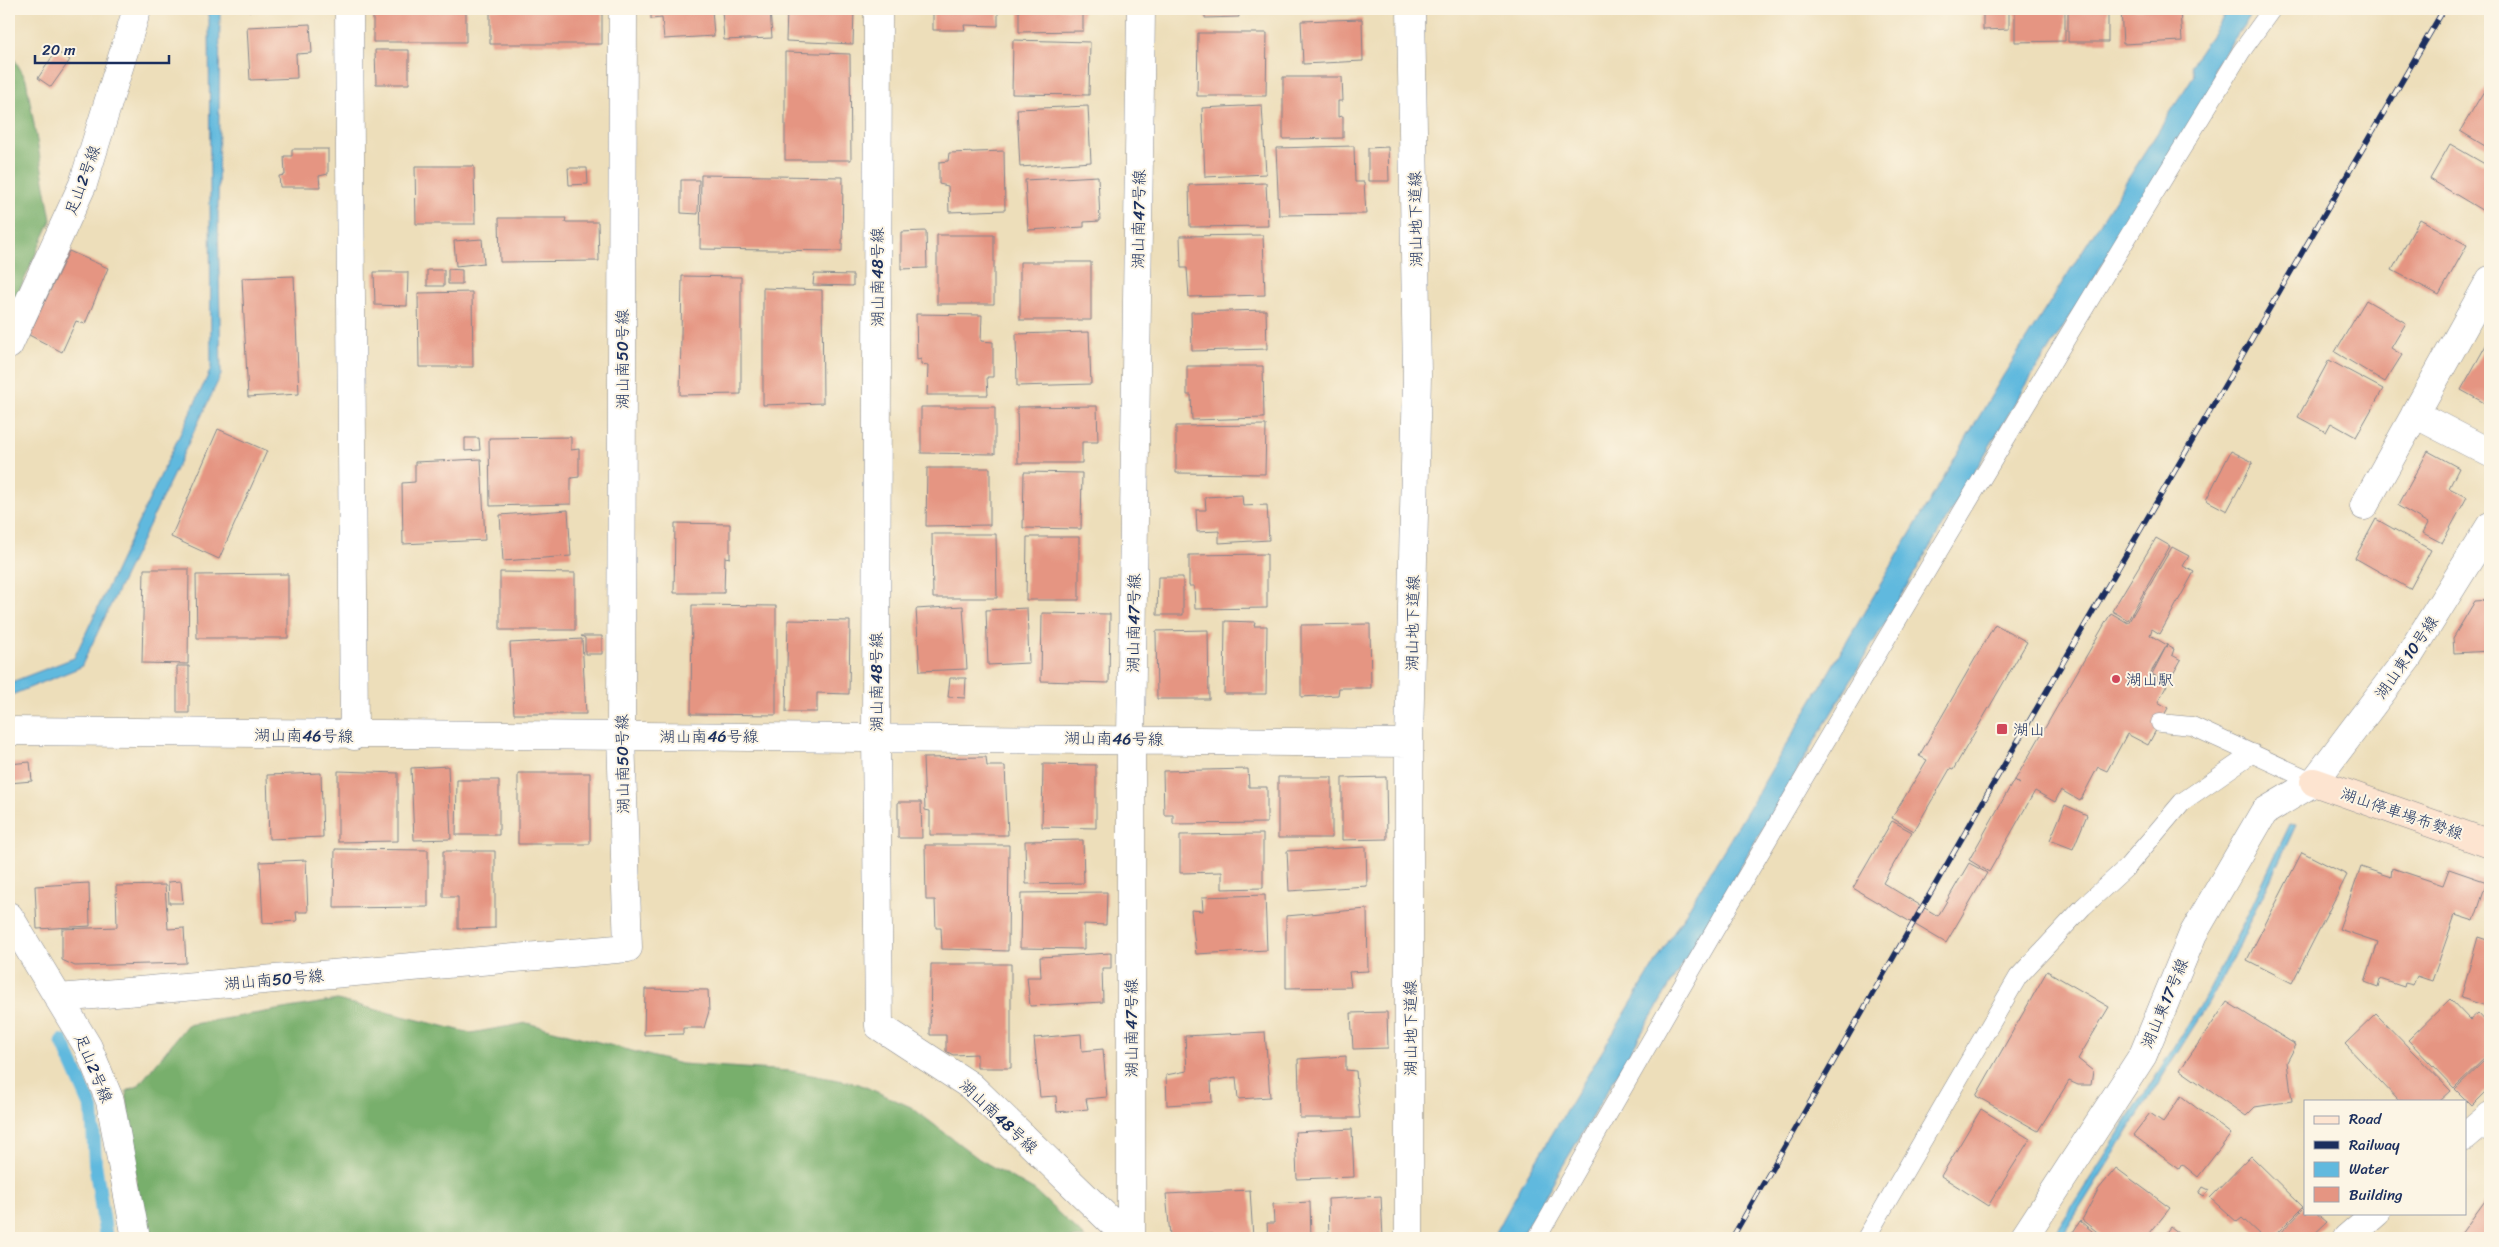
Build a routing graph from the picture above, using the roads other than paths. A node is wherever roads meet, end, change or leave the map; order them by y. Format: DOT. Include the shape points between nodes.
graph roads {
  1 [pos="137,9"];
  2 [pos="349,9"];
  3 [pos="623,9"];
  4 [pos="878,9"];
  5 [pos="1141,9"];
  6 [pos="1411,9"];
  7 [pos="2272,9"];
  8 [pos="2490,280"];
  9 [pos="9,345"];
  10 [pos="2415,414"];
  11 [pos="2490,453"];
  12 [pos="2364,506"];
  13 [pos="2490,526"];
  14 [pos="2160,723"];
  15 [pos="9,731"];
  16 [pos="354,736"];
  17 [pos="876,736"];
  18 [pos="621,737"];
  19 [pos="1131,738"];
  20 [pos="1409,743"];
  21 [pos="2253,754"];
  22 [pos="2314,782"];
  23 [pos="2490,844"];
  24 [pos="9,916"];
  25 [pos="59,998"];
  26 [pos="2490,1116"];
  27 [pos="2466,1136"];
  28 [pos="2375,1214"];
  29 [pos="136,1238"];
  30 [pos="1129,1238"];
  31 [pos="1409,1238"];
  32 [pos="1537,1238"];
  33 [pos="1866,1238"];
  34 [pos="2024,1238"];
  35 [pos="2347,1238"];
  1 -- 9 [label="street, 足山2号線" via="83,184"];
  2 -- 16 [label="street"];
  3 -- 18 [label="street, 湖山南50号線"];
  4 -- 17 [label="street, 湖山南48号線"];
  5 -- 19 [label="street, 湖山南47号線"];
  6 -- 20 [label="street, 湖山地下道線" via="1417,375"];
  7 -- 32 [label="lane" via="2241,52 2024,405 1627,1079"];
  8 -- 10 [label="street"];
  10 -- 11 [label="street"];
  10 -- 12 [label="street"];
  13 -- 22 [label="street, 湖山東10号線" via="2407,659"];
  14 -- 21 [label="lane" via="2192,726"];
  15 -- 16 [label="street, 湖山南46号線"];
  16 -- 18 [label="street, 湖山南46号線"];
  17 -- 18 [label="street, 湖山南46号線"];
  17 -- 19 [label="street, 湖山南46号線"];
  17 -- 30 [label="street, 湖山南48号線" via="879,1026 971,1086"];
  18 -- 25 [label="street, 湖山南50号線" via="628,948"];
  19 -- 20 [label="street, 湖山南46号線"];
  19 -- 30 [label="street, 湖山南47号線"];
  20 -- 31 [label="street, 湖山地下道線"];
  21 -- 22 [label="lane"];
  21 -- 33 [label="lane" via="2182,802 2127,867 2083,907 2018,977"];
  22 -- 23 [label="main road, 湖山停車場布勢線"];
  22 -- 34 [label="street, 湖山東17号線" via="2264,812 2193,934 2143,1055"];
  24 -- 25 [label="street, 足山2号線"];
  25 -- 29 [label="street, 足山2号線" via="88,1047 110,1101"];
  26 -- 27 [label="street"];
  28 -- 35 [label="street"];
}
